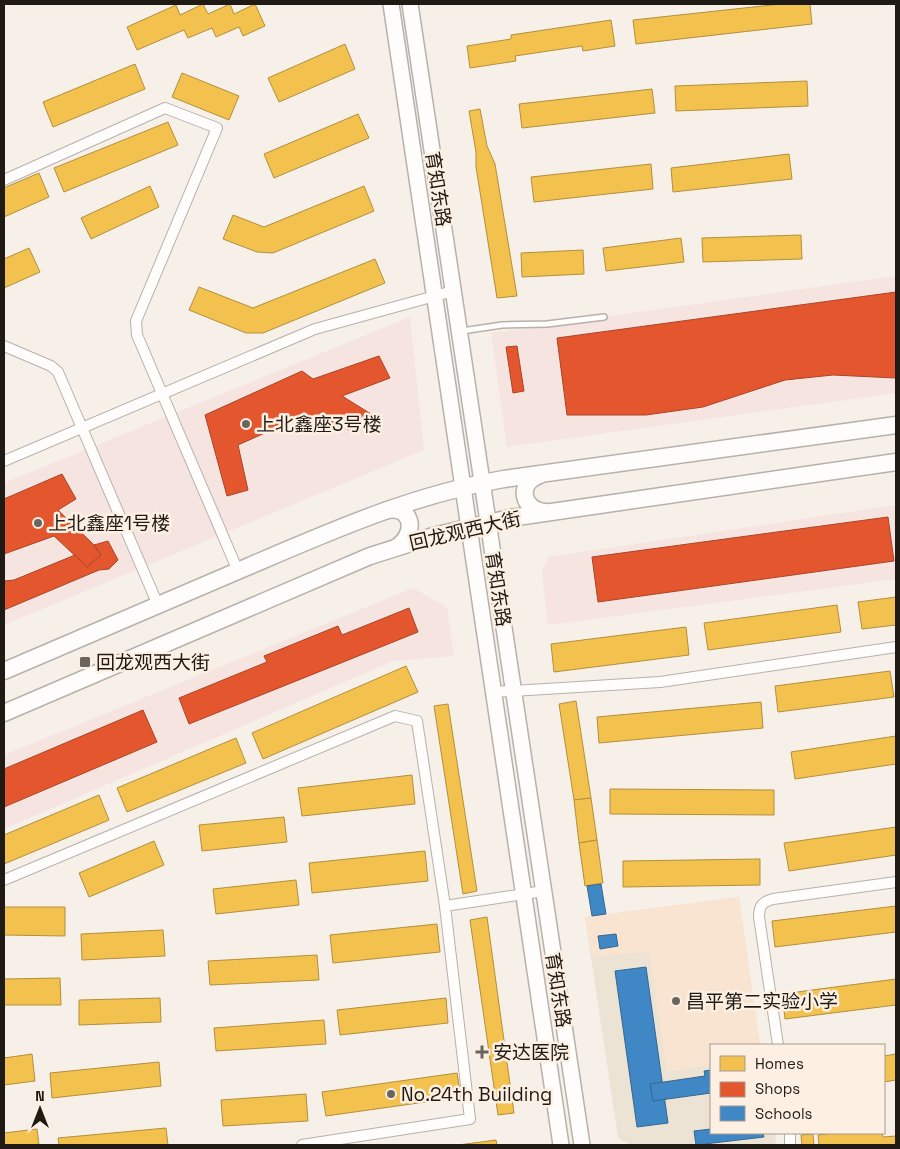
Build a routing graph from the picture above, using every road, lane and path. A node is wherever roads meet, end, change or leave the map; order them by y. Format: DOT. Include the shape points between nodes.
graph roads {
  1 [pos="391,4"];
  2 [pos="410,4"];
  3 [pos="4,180"];
  4 [pos="453,291"];
  5 [pos="435,296"];
  6 [pos="604,316"];
  7 [pos="459,332"];
  8 [pos="4,346"];
  9 [pos="162,394"];
  10 [pos="896,425"];
  11 [pos="82,428"];
  12 [pos="4,462"];
  13 [pos="896,462"];
  14 [pos="542,474"];
  15 [pos="482,483"];
  16 [pos="463,487"];
  17 [pos="387,510"];
  18 [pos="548,512"];
  19 [pos="488,522"];
  20 [pos="469,526"];
  21 [pos="397,547"];
  22 [pos="238,572"];
  23 [pos="158,605"];
  24 [pos="896,647"];
  25 [pos="4,671"];
  26 [pos="513,691"];
  27 [pos="494,692"];
  28 [pos="4,713"];
  29 [pos="4,880"];
  30 [pos="896,882"];
  31 [pos="544,891"];
  32 [pos="524,894"];
  33 [pos="445,906"];
  34 [pos="778,1044"];
  35 [pos="302,1145"];
  36 [pos="561,1145"];
  37 [pos="582,1145"];
  1 -- 5 [label="main road, 育知东路"];
  2 -- 4 [label="main road, 育知东路"];
  3 -- 9 [label="street" via="165,108 217,128 136,321 137,335"];
  4 -- 5 [label="street"];
  4 -- 7 [label="main road, 育知东路"];
  5 -- 9 [label="street" via="314,329"];
  5 -- 16 [label="main road, 育知东路"];
  6 -- 7 [label="lane"];
  7 -- 15 [label="main road, 育知东路"];
  8 -- 11 [label="street" via="58,372"];
  9 -- 11 [label="street"];
  9 -- 22 [label="street"];
  10 -- 14 [label="main road"];
  11 -- 12 [label="street"];
  11 -- 23 [label="street"];
  13 -- 18 [label="main road, 回龙观西大街"];
  14 -- 15 [label="main road"];
  14 -- 18 [label="main road" via="529,482 525,497 531,508"];
  15 -- 16 [label="main road"];
  15 -- 19 [label="main road, 育知东路"];
  16 -- 17 [label="main road"];
  16 -- 20 [label="main road, 育知东路"];
  17 -- 21 [label="main road" via="401,512 410,524 408,537"];
  17 -- 22 [label="main road"];
  18 -- 19 [label="main road, 回龙观西大街"];
  19 -- 20 [label="main road, 回龙观西大街"];
  19 -- 26 [label="main road, 育知东路"];
  20 -- 21 [label="main road, 回龙观西大街"];
  20 -- 27 [label="main road, 育知东路"];
  21 -- 28 [label="main road, 回龙观西大街"];
  22 -- 23 [label="main road"];
  23 -- 25 [label="main road"];
  24 -- 26 [label="street" via="660,682"];
  26 -- 27 [label="street"];
  26 -- 31 [label="main road, 育知东路"];
  27 -- 32 [label="main road, 育知东路"];
  29 -- 33 [label="street" via="396,716 417,721"];
  30 -- 34 [label="street" via="773,899 759,908"];
  31 -- 32 [label="street"];
  31 -- 37 [label="main road, 育知东路"];
  32 -- 33 [label="street"];
  32 -- 36 [label="main road, 育知东路"];
  33 -- 35 [label="street" via="470,1119"];
}
